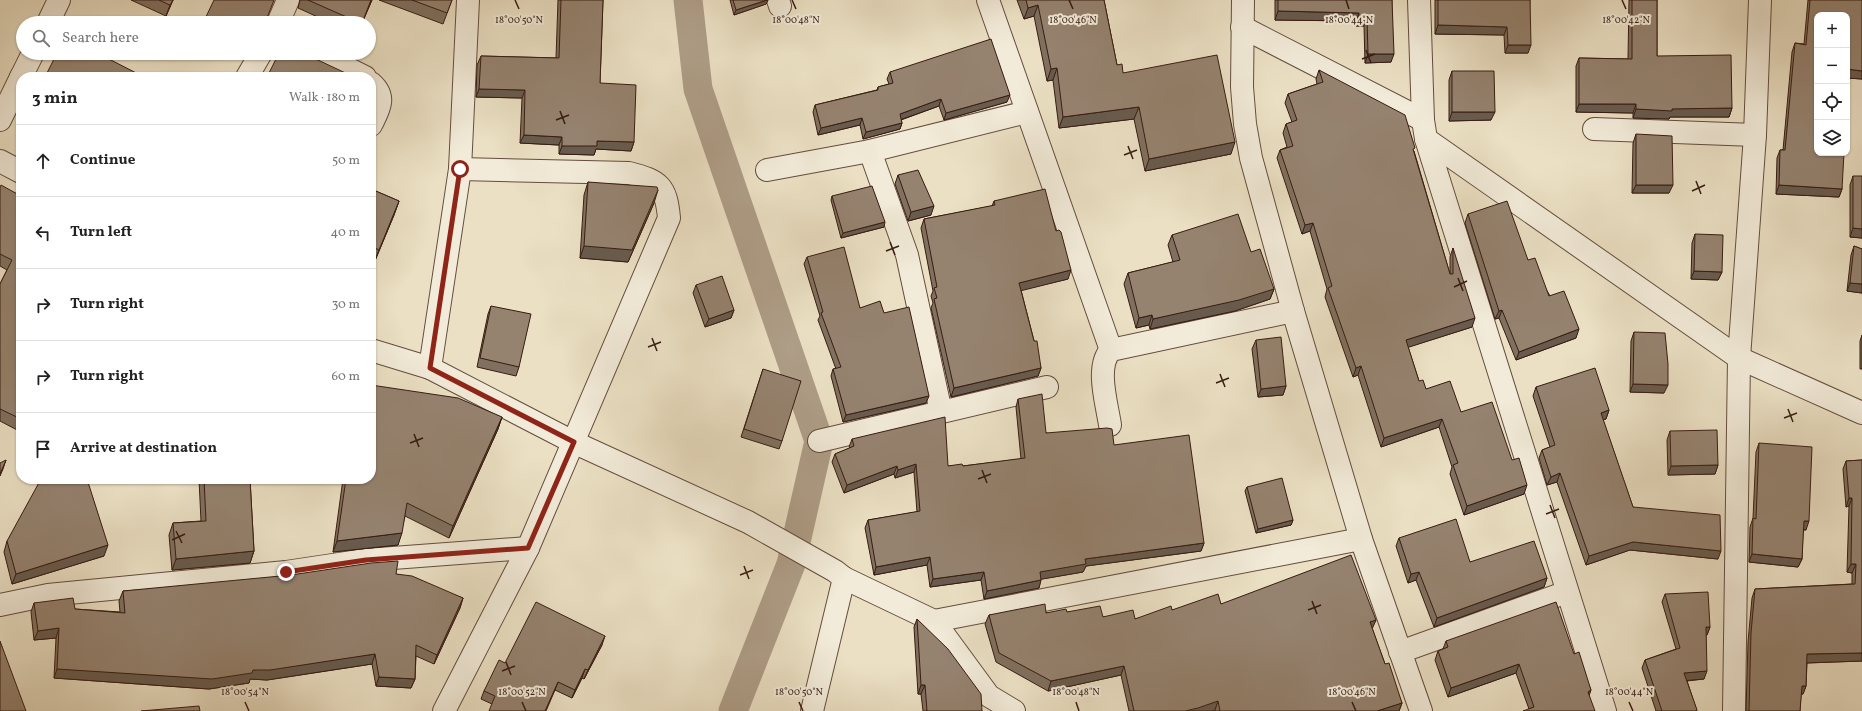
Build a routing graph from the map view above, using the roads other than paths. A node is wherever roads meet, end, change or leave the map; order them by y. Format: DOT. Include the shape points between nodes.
graph roads {
  1 [pos="59,0"];
  2 [pos="288,0"];
  3 [pos="468,0"];
  4 [pos="988,0"];
  5 [pos="1243,0"];
  6 [pos="1419,0"];
  7 [pos="1760,0"];
  8 [pos="51,16"];
  9 [pos="281,16"];
  10 [pos="1242,27"];
  11 [pos="30,60"];
  12 [pos="258,60"];
  13 [pos="331,60"];
  14 [pos="24,72"];
  15 [pos="250,72"];
  16 [pos="355,72"];
  17 [pos="16,87"];
  18 [pos="376,87"];
  19 [pos="1027,112"];
  20 [pos="376,115"];
  21 [pos="0,120"];
  22 [pos="1424,129"];
  23 [pos="1594,129"];
  24 [pos="1755,135"];
  25 [pos="870,151"];
  26 [pos="0,161"];
  27 [pos="16,169"];
  28 [pos="460,169"];
  29 [pos="768,170"];
  30 [pos="1293,311"];
  31 [pos="1111,350"];
  32 [pos="376,352"];
  33 [pos="1739,358"];
  34 [pos="430,368"];
  35 [pos="1047,387"];
  36 [pos="941,412"];
  37 [pos="1862,413"];
  38 [pos="1110,425"];
  39 [pos="819,441"];
  40 [pos="574,442"];
  41 [pos="1361,539"];
  42 [pos="528,548"];
  43 [pos="839,574"];
  44 [pos="1567,592"];
  45 [pos="0,606"];
  46 [pos="934,621"];
  47 [pos="1400,652"];
  48 [pos="990,704"];
  49 [pos="444,711"];
  50 [pos="812,711"];
  51 [pos="1014,711"];
  52 [pos="1421,711"];
  53 [pos="1605,711"];
  54 [pos="1734,711"];
  1 -- 8 [label="street"];
  2 -- 9 [label="street"];
  3 -- 28 [label="street"];
  4 -- 19 [label="street"];
  5 -- 10 [label="street"];
  6 -- 22 [label="street"];
  7 -- 24 [label="street"];
  10 -- 22 [label="street"];
  10 -- 30 [label="street" via="1242,87 1251,158"];
  11 -- 14 [label="street"];
  12 -- 15 [label="street"];
  13 -- 16 [label="street"];
  17 -- 21 [label="street"];
  18 -- 20 [label="street" via="381,100"];
  19 -- 25 [label="street"];
  19 -- 31 [label="street"];
  22 -- 33 [label="street"];
  22 -- 44 [label="street"];
  23 -- 24 [label="street"];
  24 -- 33 [label="street"];
  25 -- 29 [label="street"];
  25 -- 36 [label="street" via="907,255"];
  26 -- 27 [label="street"];
  28 -- 34 [label="street"];
  28 -- 40 [label="street" via="629,173 645,177 660,186 667,197 669,218"];
  30 -- 31 [label="street"];
  30 -- 41 [label="street"];
  31 -- 38 [label="street" via="1106,355 1102,367"];
  32 -- 34 [label="street"];
  33 -- 37 [label="street"];
  33 -- 54 [label="street"];
  34 -- 40 [label="street"];
  35 -- 36 [label="street"];
  36 -- 39 [label="street"];
  40 -- 42 [label="street"];
  40 -- 43 [label="street" via="748,522"];
  41 -- 46 [label="street"];
  41 -- 47 [label="street"];
  42 -- 45 [label="street" via="366,560 286,572 48,595"];
  42 -- 49 [label="street"];
  43 -- 46 [label="street"];
  43 -- 50 [label="street"];
  44 -- 47 [label="street"];
  44 -- 53 [label="street"];
  46 -- 48 [label="street"];
  47 -- 52 [label="street"];
  48 -- 51 [label="street"];
}
